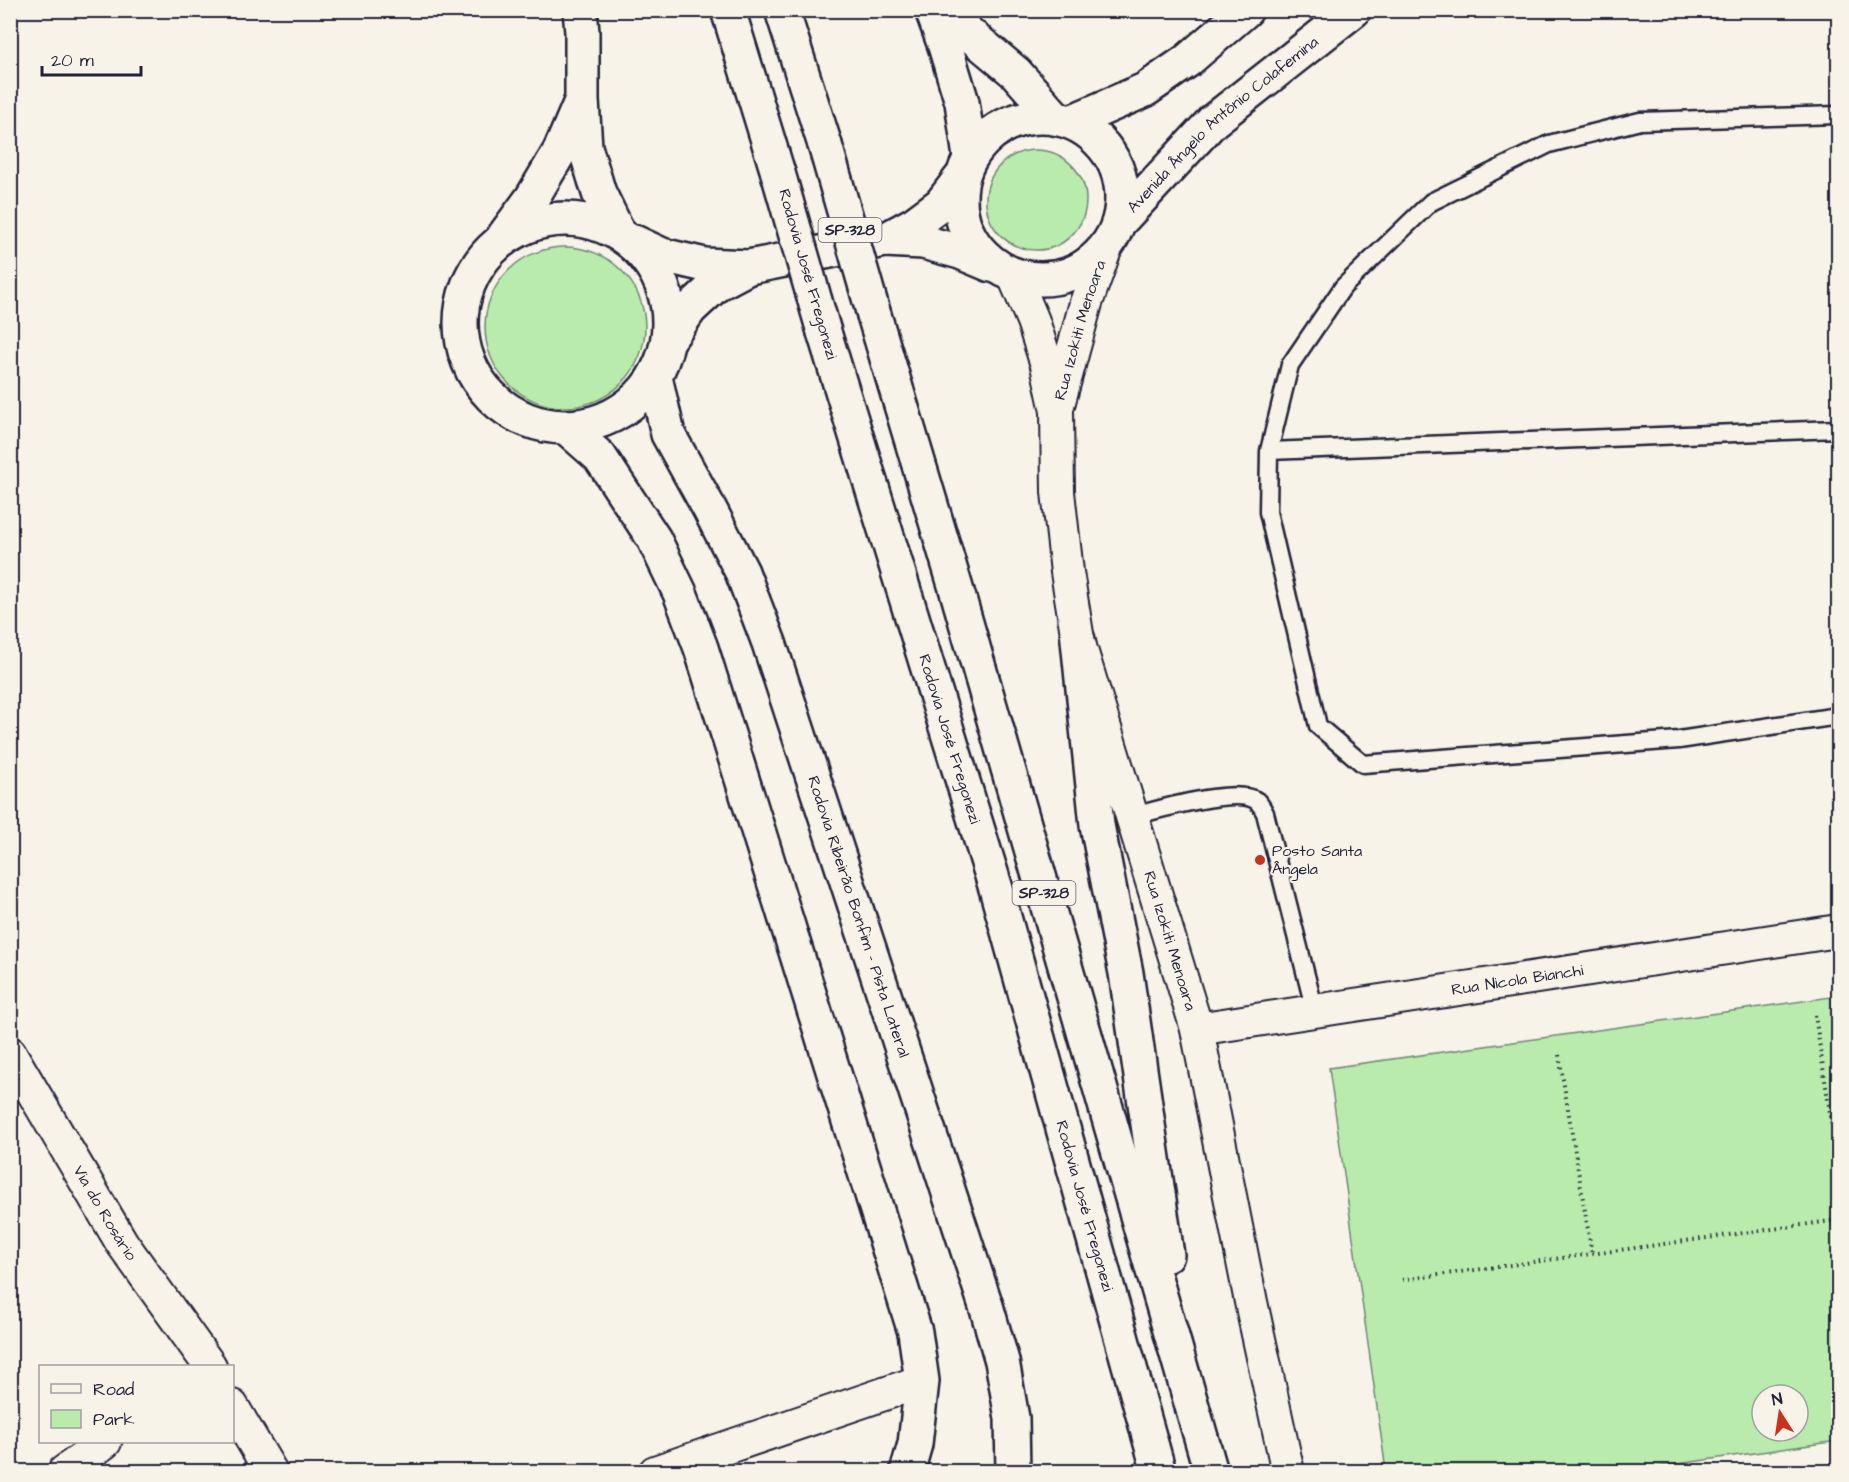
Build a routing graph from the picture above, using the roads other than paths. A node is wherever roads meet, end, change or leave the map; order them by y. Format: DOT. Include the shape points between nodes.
graph roads {
  1 [pos="580,10"];
  2 [pos="728,10"];
  3 [pos="782,10"];
  4 [pos="932,10"];
  5 [pos="945,10"];
  6 [pos="1246,10"];
  7 [pos="1354,10"];
  8 [pos="582,100"];
  9 [pos="1839,115"];
  10 [pos="1063,120"];
  11 [pos="965,168"];
  12 [pos="1121,220"];
  13 [pos="623,236"];
  14 [pos="885,240"];
  15 [pos="499,242"];
  16 [pos="1105,250"];
  17 [pos="749,267"];
  18 [pos="1005,272"];
  19 [pos="669,339"];
  20 [pos="656,377"];
  21 [pos="1057,411"];
  22 [pos="567,428"];
  23 [pos="1839,429"];
  24 [pos="1269,451"];
  25 [pos="1078,640"];
  26 [pos="1839,716"];
  27 [pos="1133,816"];
  28 [pos="1839,931"];
  29 [pos="1315,1011"];
  30 [pos="1197,1029"];
  31 [pos="10,1053"];
  32 [pos="208,1365"];
  33 [pos="1185,1378"];
  34 [pos="922,1381"];
  35 [pos="234,1409"];
  36 [pos="104,1443"];
  37 [pos="64,1472"];
  38 [pos="271,1472"];
  39 [pos="655,1472"];
  40 [pos="907,1472"];
  41 [pos="1013,1472"];
  42 [pos="1159,1472"];
  43 [pos="1211,1472"];
  44 [pos="1288,1472"];
  1 -- 8 [label="main road"];
  2 -- 42 [label="main road, Rodovia José Fregonezi / SP-328, bridge" via="997,892"];
  3 -- 33 [label="main road, SP-328, bridge" via="958,595"];
  4 -- 11 [label="main road" via="962,102"];
  5 -- 10 [label="main road"];
  6 -- 10 [label="main road" via="1187,61 1145,90"];
  7 -- 12 [label="main road, Avenida Ângelo Antônio Colafemina" via="1213,121"];
  8 -- 13 [label="main road" via="585,147 599,194"];
  8 -- 15 [label="main road" via="560,151"];
  9 -- 24 [label="lane" via="1640,121 1549,144 1431,202 1343,287 1290,365"];
  10 -- 11 [label="main road" via="1023,119 992,132"];
  10 -- 12 [label="main road" via="1096,137 1115,161 1123,191"];
  11 -- 14 [label="main road" via="941,204"];
  11 -- 18 [label="main road" via="960,212 972,244"];
  12 -- 16 [label="main road"];
  13 -- 15 [label="main road" via="579,220 537,222"];
  13 -- 17 [label="main road" via="662,255 705,266"];
  13 -- 19 [label="main road" via="653,266 668,301"];
  14 -- 17 [label="main road"];
  14 -- 18 [label="main road" via="923,242 960,252"];
  15 -- 22 [label="main road" via="471,275 460,317 466,360 489,396 525,420"];
  16 -- 18 [label="main road" via="1080,271 1047,280"];
  16 -- 21 [label="street, Rua Izokiti Menoara" via="1086,303"];
  17 -- 19 [label="main road" via="717,284 690,309"];
  18 -- 21 [label="street, Rua Izokiti Menoara" via="1033,321"];
  19 -- 20 [label="main road"];
  20 -- 22 [label="main road" via="633,404 602,421"];
  20 -- 41 [label="main road, Rodovia Ribeirão Bonfim - Pista Lateral" via="668,434 742,572 769,643 987,1309 1012,1418"];
  21 -- 25 [label="street, Rua Izokiti Menoara" via="1058,492"];
  22 -- 34 [label="main road" via="600,457 654,539 701,648 915,1332"];
  23 -- 24 [label="lane"];
  24 -- 26 [label="lane" via="1268,512 1318,726 1363,764 1679,740"];
  25 -- 27 [label="street, Rua Izokiti Menoara"];
  25 -- 33 [label="main road" via="1097,825 1126,973"];
  27 -- 29 [label="lane" via="1221,796 1256,800 1265,813"];
  27 -- 30 [label="street, Rua Izokiti Menoara"];
  28 -- 29 [label="street, Rua Nicola Bianchi"];
  29 -- 30 [label="street, Rua Nicola Bianchi"];
  30 -- 44 [label="street, Rua Izokiti Menoara"];
  31 -- 32 [label="street, Via do Rosário" via="122,1243"];
  33 -- 43 [label="main road, SP-328"];
  34 -- 39 [label="street"];
  34 -- 40 [label="main road" via="915,1444"];
  35 -- 38 [label="street"];
  36 -- 37 [label="street"];
}
